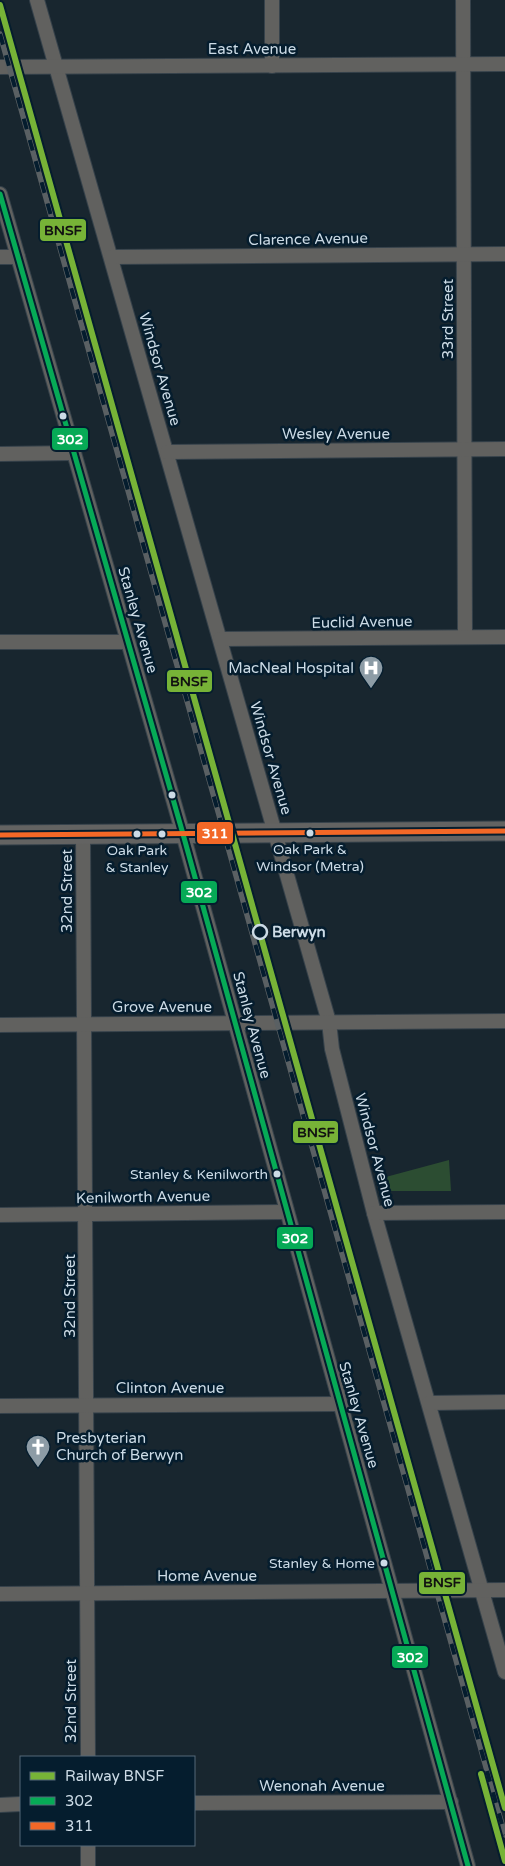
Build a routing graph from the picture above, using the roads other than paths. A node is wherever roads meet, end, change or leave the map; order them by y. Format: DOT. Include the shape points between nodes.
graph roads {
  1 [pos="37,0"];
  2 [pos="272,0"];
  3 [pos="463,0"];
  4 [pos="463,64"];
  5 [pos="505,64"];
  6 [pos="272,66"];
  7 [pos="0,67"];
  8 [pos="56,67"];
  9 [pos="0,194"];
  10 [pos="464,254"];
  11 [pos="505,254"];
  12 [pos="0,257"];
  13 [pos="18,257"];
  14 [pos="111,257"];
  15 [pos="505,449"];
  16 [pos="464,450"];
  17 [pos="167,452"];
  18 [pos="74,453"];
  19 [pos="0,454"];
  20 [pos="465,637"];
  21 [pos="505,637"];
  22 [pos="220,639"];
  23 [pos="0,642"];
  24 [pos="127,642"];
  25 [pos="505,832"];
  26 [pos="83,834"];
  27 [pos="183,834"];
  28 [pos="276,834"];
  29 [pos="0,835"];
  30 [pos="505,1021"];
  31 [pos="329,1022"];
  32 [pos="234,1023"];
  33 [pos="84,1024"];
  34 [pos="0,1025"];
  35 [pos="286,1212"];
  36 [pos="505,1212"];
  37 [pos="374,1213"];
  38 [pos="86,1214"];
  39 [pos="0,1215"];
  40 [pos="429,1402"];
  41 [pos="505,1402"];
  42 [pos="340,1404"];
  43 [pos="87,1405"];
  44 [pos="0,1406"];
  45 [pos="481,1590"];
  46 [pos="505,1590"];
  47 [pos="391,1591"];
  48 [pos="87,1593"];
  49 [pos="0,1594"];
  50 [pos="505,1672"];
  51 [pos="88,1756"];
  52 [pos="450,1802"];
  53 [pos="195,1803"];
  54 [pos="0,1804"];
  55 [pos="20,1804"];
  56 [pos="88,1846"];
  57 [pos="88,1866"];
  58 [pos="468,1866"];
  1 -- 8 [label="street, Windsor Avenue"];
  2 -- 6 [label="street"];
  3 -- 4 [label="street, 33rd Street"];
  4 -- 5 [label="street, East Avenue"];
  4 -- 6 [label="street, East Avenue"];
  4 -- 10 [label="street, 33rd Street"];
  6 -- 8 [label="street, East Avenue"];
  7 -- 8 [label="street, East Avenue"];
  8 -- 14 [label="street, Windsor Avenue"];
  9 -- 13 [label="street, Stanley Avenue"];
  10 -- 11 [label="street, Clarence Avenue"];
  10 -- 14 [label="street, Clarence Avenue"];
  10 -- 16 [label="street, 33rd Street"];
  12 -- 13 [label="street"];
  13 -- 18 [label="street, Stanley Avenue"];
  14 -- 17 [label="street, Windsor Avenue"];
  15 -- 16 [label="street, Wesley Avenue"];
  16 -- 17 [label="street, Wesley Avenue"];
  16 -- 20 [label="street, 33rd Street"];
  17 -- 22 [label="street, Windsor Avenue"];
  18 -- 19 [label="street"];
  18 -- 24 [label="street, Stanley Avenue"];
  20 -- 21 [label="street, Euclid Avenue"];
  20 -- 22 [label="street, Euclid Avenue"];
  22 -- 28 [label="street, Windsor Avenue"];
  23 -- 24 [label="street"];
  24 -- 27 [label="street, Stanley Avenue"];
  25 -- 28 [label="street"];
  26 -- 27 [label="street"];
  26 -- 29 [label="street"];
  26 -- 33 [label="street, 32nd Street"];
  27 -- 28 [label="street"];
  27 -- 32 [label="street, Stanley Avenue"];
  28 -- 31 [label="street, Windsor Avenue"];
  30 -- 31 [label="street, Grove Avenue"];
  31 -- 32 [label="street, Grove Avenue"];
  31 -- 37 [label="street, Windsor Avenue" via="332,1048"];
  32 -- 33 [label="street, Grove Avenue"];
  32 -- 35 [label="street, Stanley Avenue"];
  33 -- 34 [label="street, Grove Avenue"];
  33 -- 38 [label="street, 32nd Street"];
  35 -- 38 [label="street, Kenilworth Avenue"];
  35 -- 42 [label="street, Stanley Avenue"];
  36 -- 37 [label="street"];
  37 -- 40 [label="street, Windsor Avenue"];
  38 -- 39 [label="street, Kenilworth Avenue"];
  38 -- 43 [label="street, 32nd Street"];
  40 -- 41 [label="street"];
  40 -- 45 [label="street, Windsor Avenue"];
  42 -- 43 [label="street, Clinton Avenue"];
  42 -- 47 [label="street, Stanley Avenue"];
  43 -- 44 [label="street, Clinton Avenue"];
  43 -- 48 [label="street, 32nd Street"];
  45 -- 46 [label="street, Home Avenue"];
  45 -- 47 [label="street, Home Avenue"];
  45 -- 50 [label="street, Windsor Avenue"];
  47 -- 48 [label="street, Home Avenue"];
  47 -- 52 [label="street, Stanley Avenue"];
  48 -- 49 [label="street, Home Avenue"];
  48 -- 51 [label="street, 32nd Street"];
  52 -- 53 [label="street, Wenonah Avenue"];
  52 -- 58 [label="street, Stanley Avenue"];
  54 -- 55 [label="street"];
  56 -- 57 [label="street"];
}
